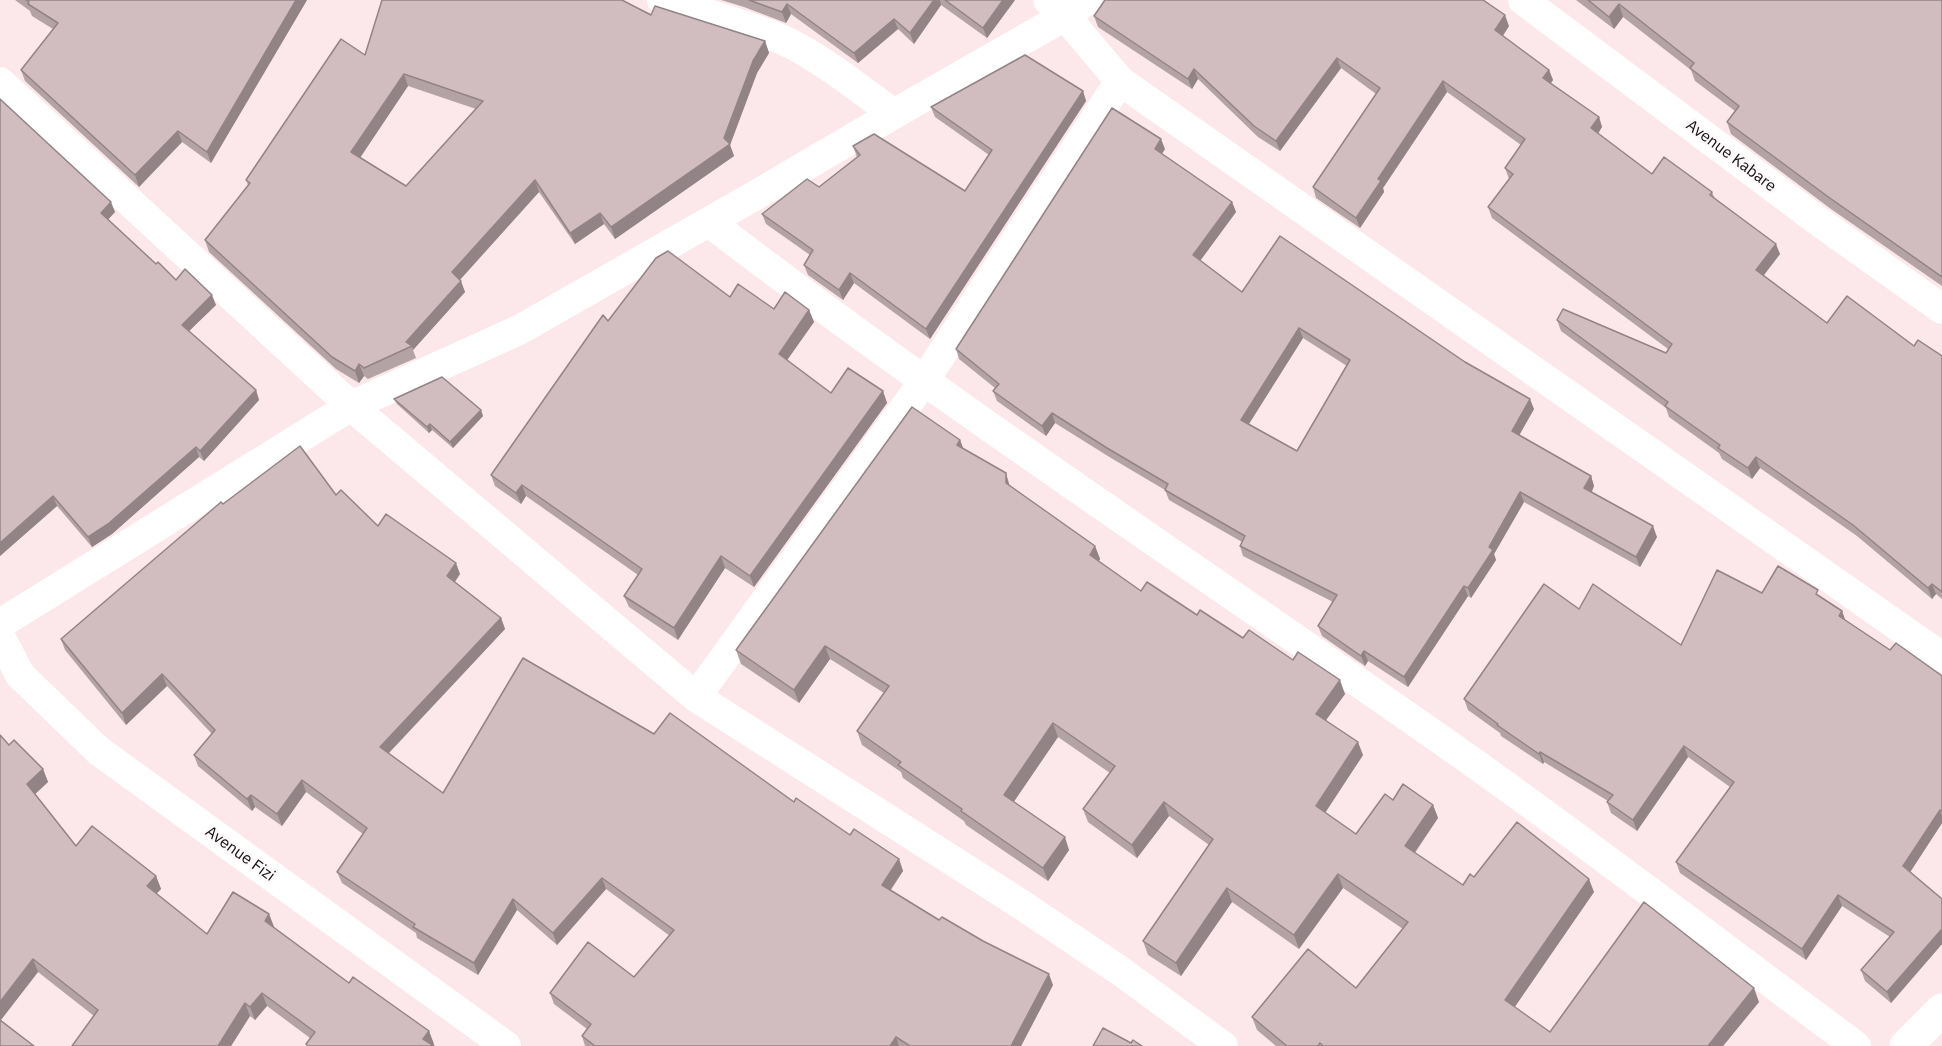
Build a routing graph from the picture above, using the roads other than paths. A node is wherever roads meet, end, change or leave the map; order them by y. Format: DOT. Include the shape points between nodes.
graph roads {
  1 [pos="662,0"];
  2 [pos="1523,0"];
  3 [pos="1067,5"];
  4 [pos="1120,81"];
  5 [pos="0,82"];
  6 [pos="894,114"];
  7 [pos="709,222"];
  8 [pos="1942,309"];
  9 [pos="924,381"];
  10 [pos="351,406"];
  11 [pos="0,624"];
  12 [pos="0,636"];
  13 [pos="1942,657"];
  14 [pos="696,697"];
  15 [pos="1942,1010"];
  16 [pos="506,1046"];
  17 [pos="1223,1046"];
  18 [pos="1856,1046"];
  19 [pos="1906,1046"];
  1 -- 6 [label="street" via="745,24 786,42"];
  2 -- 8 [label="street, Avenue Kabare"];
  3 -- 4 [label="street"];
  3 -- 6 [label="street"];
  4 -- 9 [label="street"];
  4 -- 13 [label="street"];
  5 -- 10 [label="street"];
  6 -- 7 [label="street"];
  7 -- 9 [label="street"];
  7 -- 10 [label="street" via="519,330"];
  9 -- 14 [label="street"];
  9 -- 18 [label="street" via="1476,765"];
  10 -- 11 [label="street"];
  10 -- 14 [label="street"];
  12 -- 16 [label="street, Avenue Fizi" via="20,675 99,750"];
  14 -- 17 [label="street" via="1119,970"];
  15 -- 19 [label="highway"];
}
